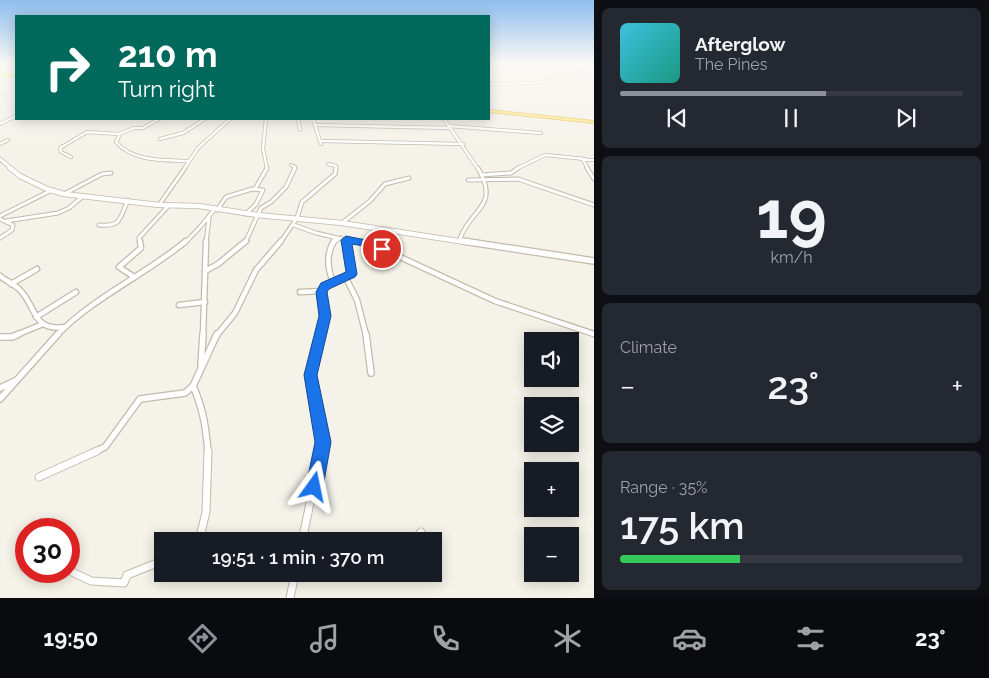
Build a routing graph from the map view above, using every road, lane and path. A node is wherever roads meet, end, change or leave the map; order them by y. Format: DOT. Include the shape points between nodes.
graph roads {
  1 [pos="0,92"];
  2 [pos="5,99"];
  3 [pos="490,111"];
  4 [pos="15,116"];
  5 [pos="157,120"];
  6 [pos="202,120"];
  7 [pos="229,120"];
  8 [pos="266,120"];
  9 [pos="298,120"];
  10 [pos="313,120"];
  11 [pos="445,120"];
  12 [pos="594,122"];
  13 [pos="0,124"];
  14 [pos="315,125"];
  15 [pos="450,127"];
  16 [pos="300,130"];
  17 [pos="541,133"];
  18 [pos="120,134"];
  19 [pos="160,139"];
  20 [pos="8,140"];
  21 [pos="0,144"];
  22 [pos="464,144"];
  23 [pos="71,157"];
  24 [pos="0,159"];
  25 [pos="585,159"];
  26 [pos="188,160"];
  27 [pos="594,160"];
  28 [pos="328,164"];
  29 [pos="291,165"];
  30 [pos="111,174"];
  31 [pos="482,177"];
  32 [pos="409,178"];
  33 [pos="594,179"];
  34 [pos="468,180"];
  35 [pos="255,189"];
  36 [pos="52,190"];
  37 [pos="64,194"];
  38 [pos="83,196"];
  39 [pos="128,200"];
  40 [pos="169,204"];
  41 [pos="159,205"];
  42 [pos="594,205"];
  43 [pos="215,210"];
  44 [pos="246,214"];
  45 [pos="257,216"];
  46 [pos="209,217"];
  47 [pos="0,218"];
  48 [pos="297,218"];
  49 [pos="6,221"];
  50 [pos="342,224"];
  51 [pos="99,225"];
  52 [pos="294,225"];
  53 [pos="0,238"];
  54 [pos="340,238"];
  55 [pos="346,240"];
  56 [pos="459,241"];
  57 [pos="594,261"];
  58 [pos="37,268"];
  59 [pos="205,270"];
  60 [pos="0,276"];
  61 [pos="134,277"];
  62 [pos="346,278"];
  63 [pos="334,283"];
  64 [pos="11,284"];
  65 [pos="322,290"];
  66 [pos="76,292"];
  67 [pos="300,292"];
  68 [pos="205,302"];
  69 [pos="179,305"];
  70 [pos="36,317"];
  71 [pos="43,324"];
  72 [pos="66,326"];
  73 [pos="594,334"];
  74 [pos="0,337"];
  75 [pos="201,367"];
  76 [pos="371,373"];
  77 [pos="19,379"];
  78 [pos="193,386"];
  79 [pos="0,388"];
  80 [pos="0,399"];
  81 [pos="39,478"];
  82 [pos="201,532"];
  83 [pos="304,532"];
  84 [pos="154,564"];
  85 [pos="80,576"];
  86 [pos="293,582"];
  87 [pos="290,598"];
  1 -- 2 [label="street"];
  3 -- 12 [label="main road"];
  4 -- 13 [label="street"];
  5 -- 18 [label="street"];
  6 -- 19 [label="street" via="183,133"];
  7 -- 26 [label="street"];
  8 -- 35 [label="street" via="263,148 268,169"];
  9 -- 16 [label="street"];
  10 -- 14 [label="street"];
  11 -- 15 [label="street"];
  14 -- 15 [label="street"];
  14 -- 22 [label="street" via="321,142"];
  15 -- 17 [label="street"];
  15 -- 22 [label="street"];
  18 -- 23 [label="street" via="84,133 60,148"];
  18 -- 26 [label="street" via="116,142 132,155"];
  20 -- 21 [label="street"];
  22 -- 31 [label="street"];
  24 -- 36 [label="street" via="20,176"];
  25 -- 27 [label="street"];
  25 -- 31 [label="street" via="545,156 511,173"];
  25 -- 33 [label="street" via="583,162"];
  26 -- 41 [label="street"];
  28 -- 48 [label="street" via="336,166 335,174 302,202"];
  29 -- 45 [label="street" via="295,167 290,183 261,208"];
  30 -- 37 [label="street" via="102,174"];
  31 -- 34 [label="street"];
  31 -- 42 [label="street" via="518,179"];
  31 -- 56 [label="street" via="488,188 487,197 468,220"];
  32 -- 50 [label="street" via="385,184"];
  35 -- 43 [label="street" via="226,197"];
  35 -- 44 [label="street" via="263,192"];
  36 -- 37 [label="street"];
  36 -- 47 [label="street"];
  37 -- 38 [label="street"];
  38 -- 39 [label="street"];
  38 -- 49 [label="street" via="58,213"];
  39 -- 41 [label="street"];
  39 -- 51 [label="street" via="117,223"];
  40 -- 41 [label="street"];
  40 -- 43 [label="street"];
  40 -- 61 [label="street" via="139,238 141,248 119,267"];
  43 -- 44 [label="street"];
  43 -- 46 [label="street"];
  44 -- 45 [label="street"];
  45 -- 48 [label="street"];
  45 -- 59 [label="street" via="246,242"];
  46 -- 59 [label="street"];
  46 -- 61 [label="street" via="170,255"];
  47 -- 49 [label="street"];
  48 -- 50 [label="street"];
  48 -- 52 [label="street"];
  49 -- 53 [label="street" via="13,225 12,230"];
  50 -- 56 [label="street"];
  52 -- 54 [label="street"];
  52 -- 75 [label="street" via="256,270 235,313 218,332"];
  54 -- 55 [label="street"];
  54 -- 63 [label="street" via="333,242 330,250 328,272"];
  55 -- 62 [label="street" via="352,271"];
  55 -- 73 [label="street" via="372,244 495,301"];
  56 -- 57 [label="street"];
  58 -- 64 [label="street"];
  59 -- 68 [label="street"];
  60 -- 64 [label="street"];
  61 -- 72 [label="street"];
  62 -- 63 [label="street"];
  62 -- 76 [label="street" via="361,311"];
  63 -- 65 [label="street"];
  64 -- 70 [label="street" via="20,290"];
  65 -- 67 [label="street"];
  65 -- 83 [label="street" via="325,316 310,375 323,442"];
  66 -- 70 [label="street"];
  68 -- 69 [label="street"];
  68 -- 75 [label="street"];
  70 -- 71 [label="street"];
  71 -- 72 [label="street" via="55,330"];
  71 -- 74 [label="street" via="12,337"];
  72 -- 77 [label="street"];
  75 -- 78 [label="street"];
  77 -- 79 [label="street"];
  77 -- 80 [label="street"];
  78 -- 81 [label="street" via="185,393 140,399 105,447"];
  78 -- 82 [label="street" via="200,399 204,419 209,493"];
  84 -- 85 [label="street" via="127,576 124,584 91,581"];
  86 -- 87 [label="street"];
}
